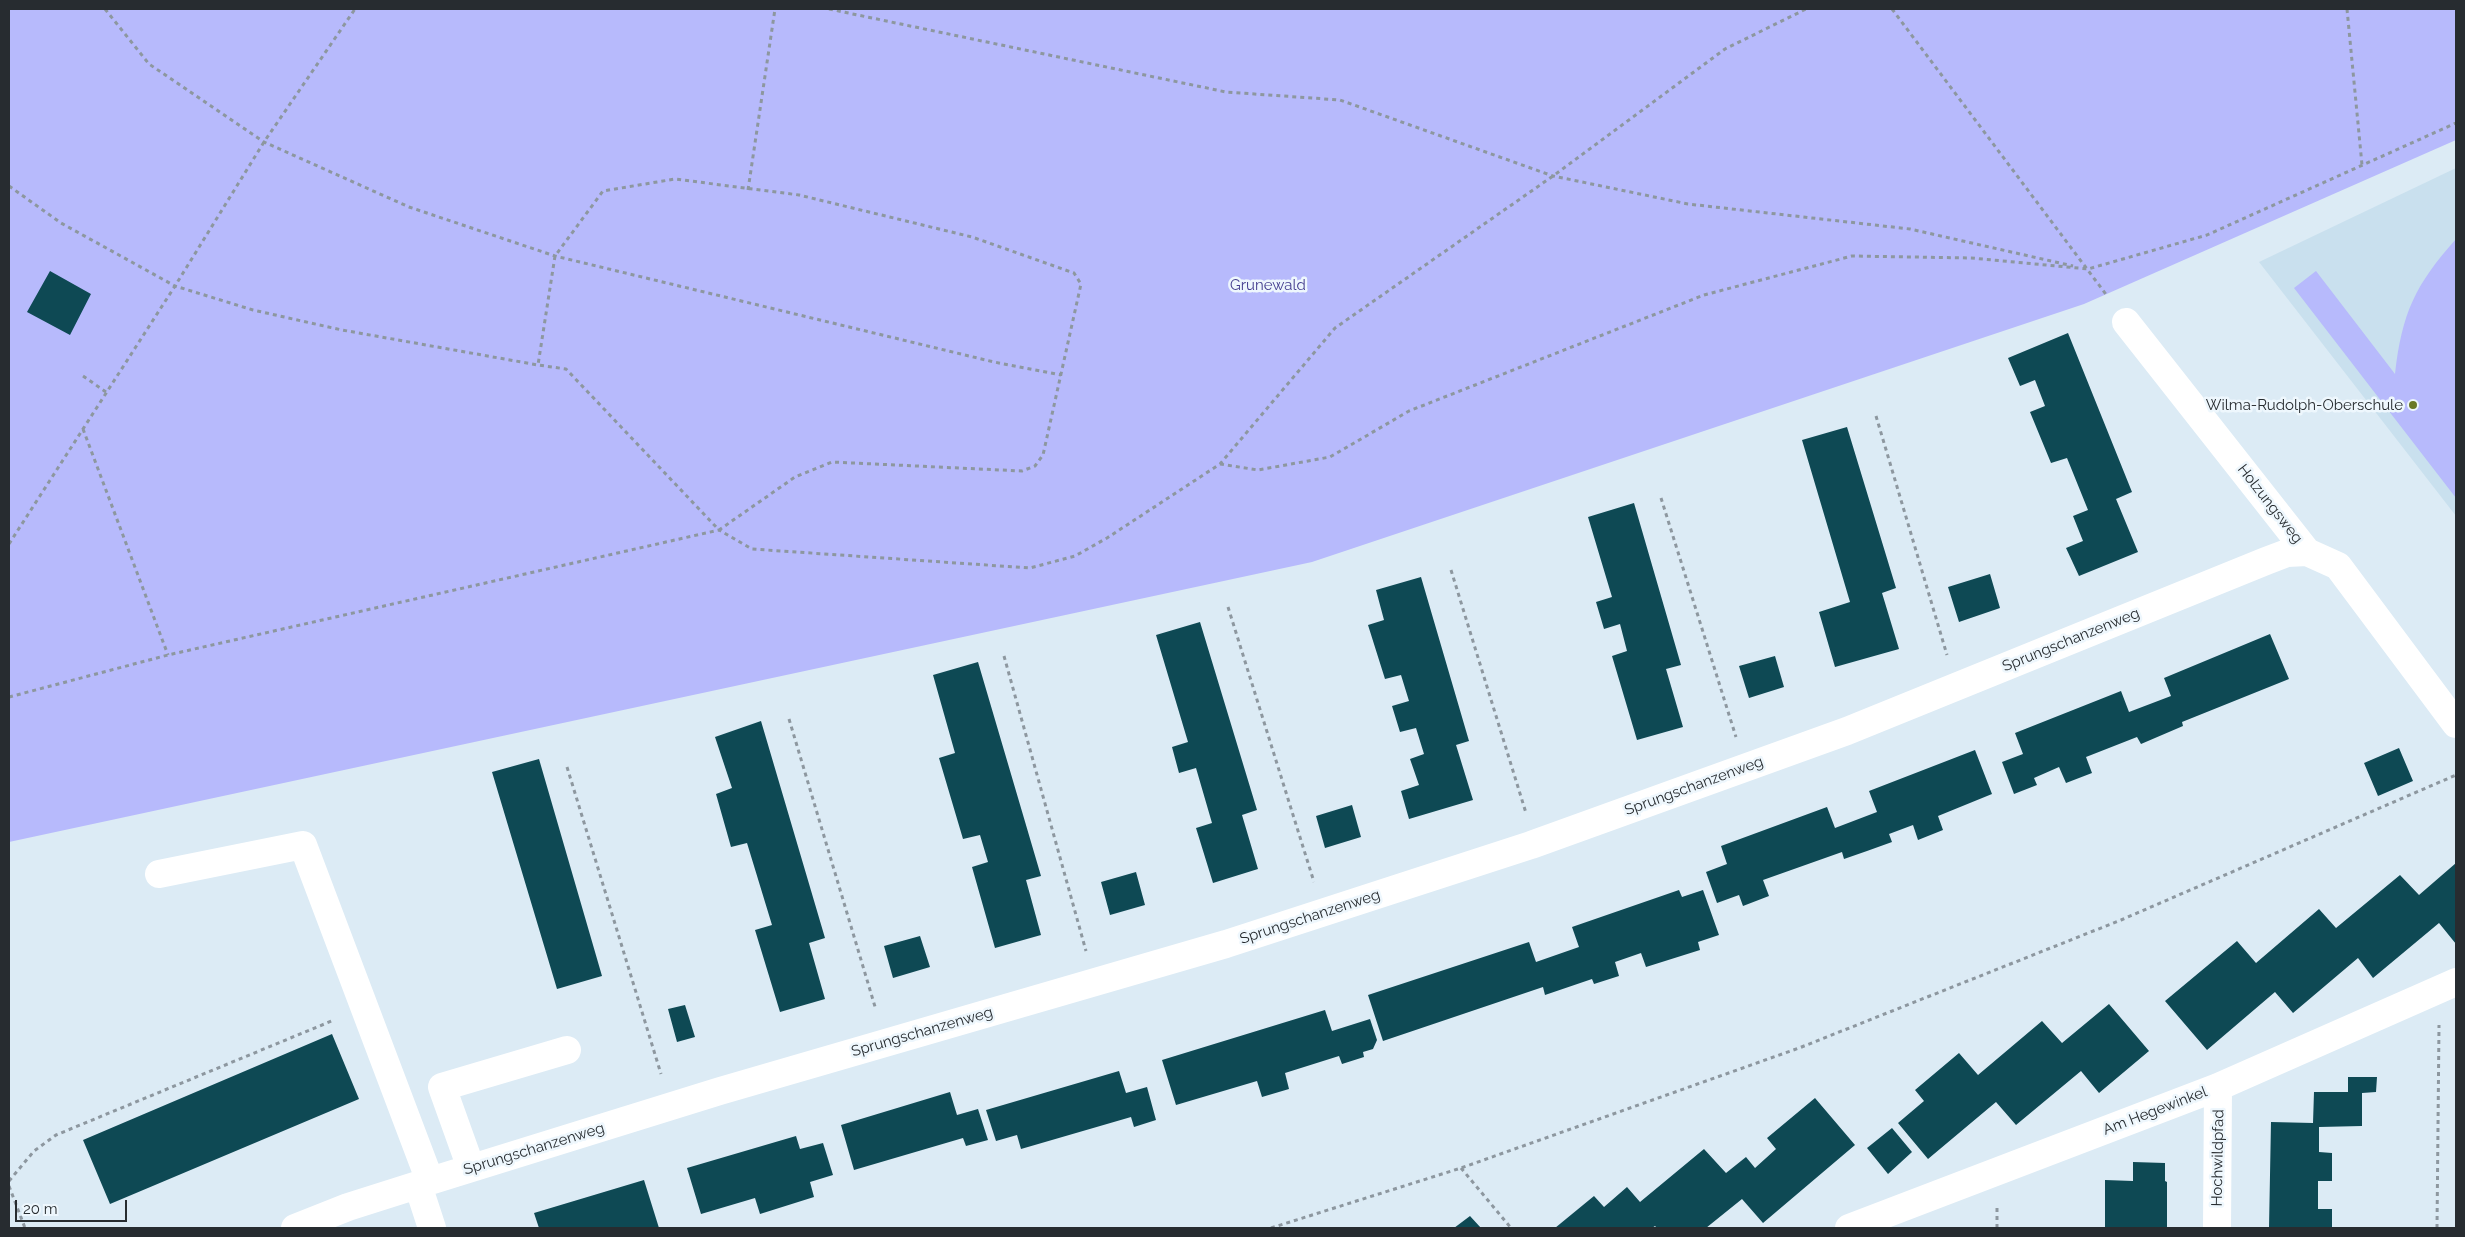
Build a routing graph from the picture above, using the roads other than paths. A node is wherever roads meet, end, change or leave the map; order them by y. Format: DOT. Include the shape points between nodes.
graph roads {
  1 [pos="2126,322"];
  2 [pos="2307,552"];
  3 [pos="2456,724"];
  4 [pos="159,874"];
  5 [pos="2456,982"];
  6 [pos="567,1050"];
  7 [pos="2218,1087"];
  8 [pos="471,1168"];
  9 [pos="424,1183"];
  10 [pos="295,1228"];
  11 [pos="432,1228"];
  12 [pos="1849,1228"];
  13 [pos="2217,1228"];
  1 -- 2 [label="street, Holzungsweg"];
  2 -- 3 [label="street, Holzungsweg" via="2338,566"];
  2 -- 8 [label="street, Sprungschanzenweg" via="2273,558 1847,731 1531,845 1226,944 720,1091"];
  4 -- 9 [label="street" via="303,845 373,1032"];
  5 -- 7 [label="street, Am Hegewinkel"];
  6 -- 8 [label="street" via="442,1087"];
  7 -- 12 [label="street, Am Hegewinkel"];
  7 -- 13 [label="street, Hochwildpfad"];
  8 -- 9 [label="street, Sprungschanzenweg"];
  9 -- 10 [label="street, Sprungschanzenweg"];
  9 -- 11 [label="street"];
}
